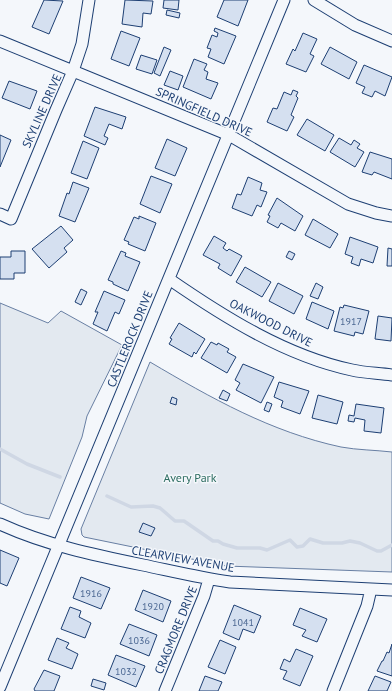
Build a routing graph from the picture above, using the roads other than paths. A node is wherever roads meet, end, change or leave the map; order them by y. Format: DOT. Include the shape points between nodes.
graph roads {
  1 [pos="89,0"];
  2 [pos="284,0"];
  3 [pos="314,0"];
  4 [pos="0,41"];
  5 [pos="392,41"];
  6 [pos="74,71"];
  7 [pos="229,135"];
  8 [pos="0,214"];
  9 [pos="392,216"];
  10 [pos="169,279"];
  11 [pos="392,375"];
  12 [pos="0,524"];
  13 [pos="58,546"];
  14 [pos="209,579"];
  15 [pos="371,589"];
  16 [pos="392,590"];
  17 [pos="0,687"];
  18 [pos="166,691"];
  19 [pos="333,691"];
  1 -- 6 [label="street, SKYLINE DRIVE" via="82,44"];
  2 -- 7 [label="street, CASTLEROCK DRIVE"];
  3 -- 5 [label="street" via="355,25"];
  4 -- 6 [label="street, SPRINGFIELD DRIVE"];
  6 -- 7 [label="street, SPRINGFIELD DRIVE"];
  6 -- 8 [label="street, SKYLINE DRIVE" via="11,219"];
  7 -- 9 [label="street, SPRINGFIELD DRIVE" via="348,204"];
  7 -- 10 [label="street, CASTLEROCK DRIVE"];
  10 -- 11 [label="street, OAKWOOD DRIVE" via="225,315 276,343 318,360 353,370"];
  10 -- 13 [label="street, CASTLEROCK DRIVE"];
  12 -- 13 [label="street, CLEARVIEW AVENUE"];
  13 -- 14 [label="street, CLEARVIEW AVENUE"];
  13 -- 17 [label="street, CASTLEROCK DRIVE"];
  14 -- 15 [label="street, CLEARVIEW AVENUE"];
  14 -- 18 [label="street, CRAGMORE DRIVE"];
  15 -- 16 [label="street, CLEARVIEW AVENUE"];
  15 -- 19 [label="street" via="367,606"];
}
